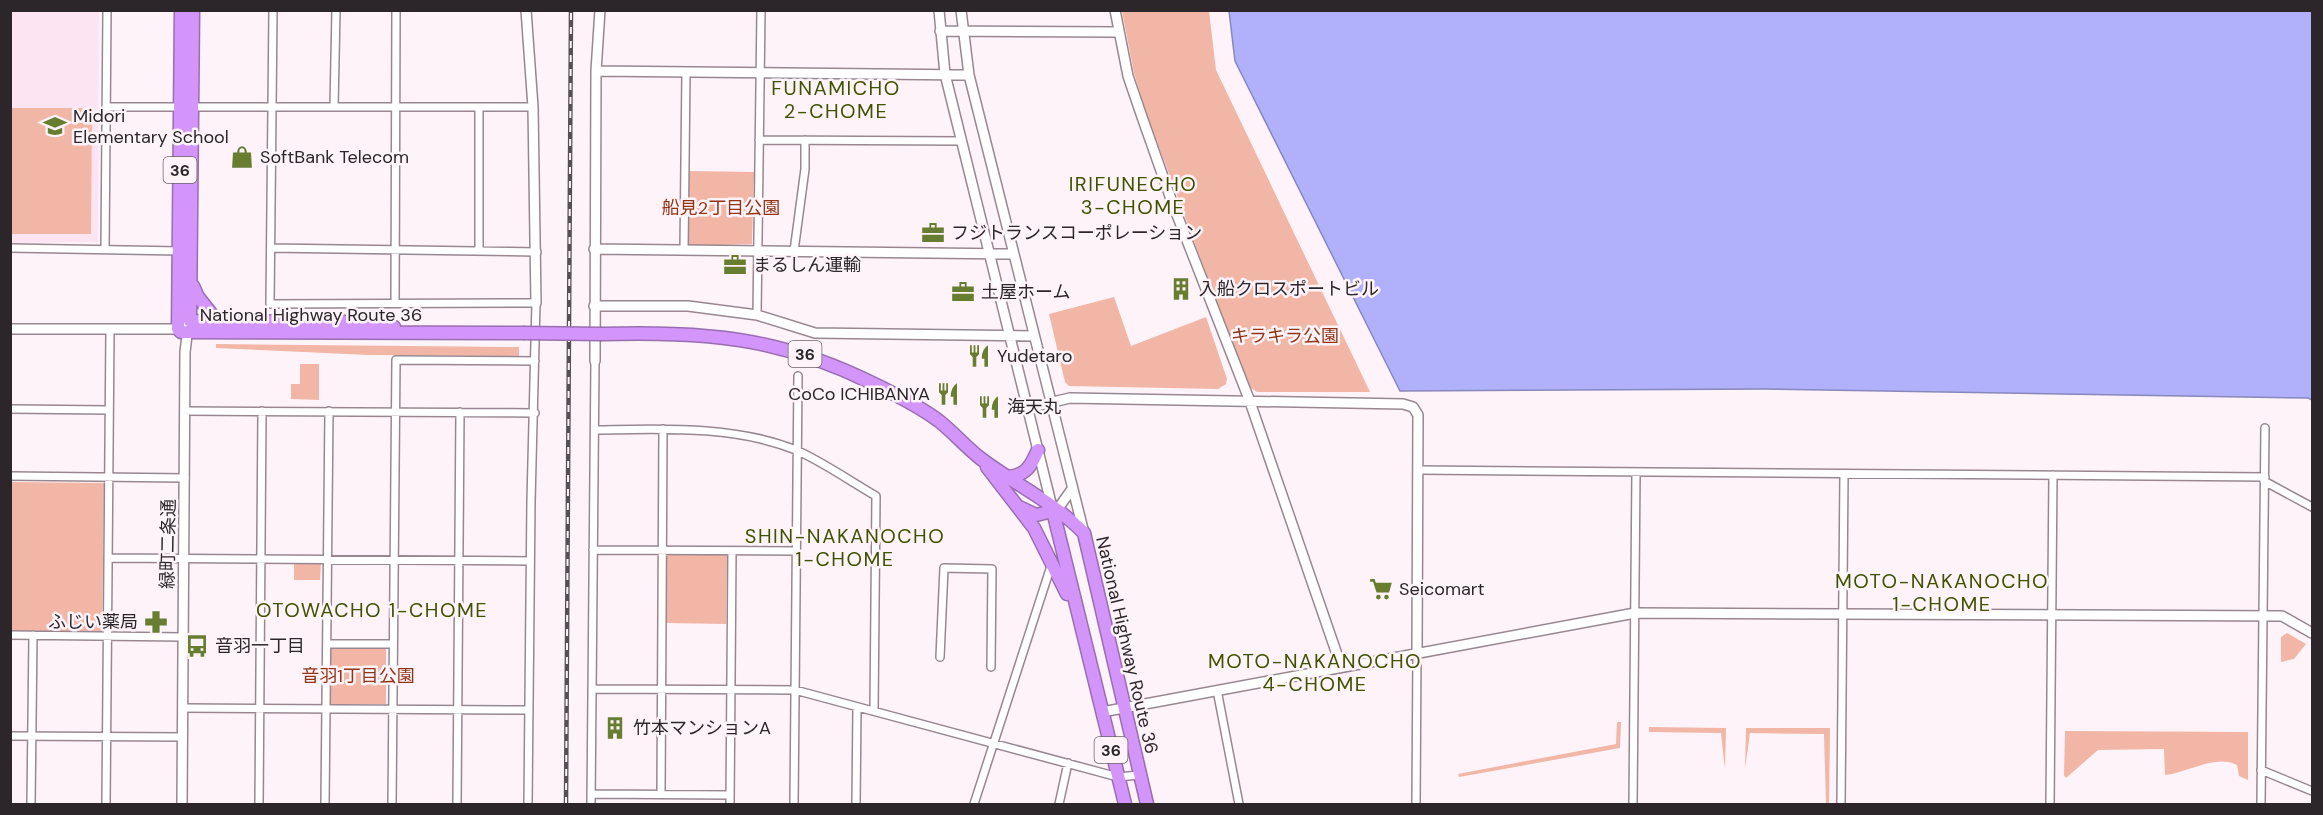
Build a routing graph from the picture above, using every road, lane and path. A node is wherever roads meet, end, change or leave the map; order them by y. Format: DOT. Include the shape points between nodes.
graph roads {
  1 [pos="107,10"];
  2 [pos="181,10"];
  3 [pos="193,10"];
  4 [pos="273,10"];
  5 [pos="336,10"];
  6 [pos="396,10"];
  7 [pos="526,10"];
  8 [pos="600,10"];
  9 [pos="760,10"];
  10 [pos="939,10"];
  11 [pos="962,10"];
  12 [pos="1115,10"];
  13 [pos="940,31"];
  14 [pos="963,31"];
  15 [pos="1118,32"];
  16 [pos="596,71"];
  17 [pos="686,72"];
  18 [pos="760,72"];
  19 [pos="945,74"];
  20 [pos="969,75"];
  21 [pos="106,107"];
  22 [pos="187,107"];
  23 [pos="272,107"];
  24 [pos="334,107"];
  25 [pos="395,107"];
  26 [pos="479,107"];
  27 [pos="533,107"];
  28 [pos="759,140"];
  29 [pos="805,140"];
  30 [pos="961,141"];
  31 [pos="10,248"];
  32 [pos="271,248"];
  33 [pos="105,249"];
  34 [pos="594,249"];
  35 [pos="395,250"];
  36 [pos="684,250"];
  37 [pos="758,250"];
  38 [pos="794,250"];
  39 [pos="180,251"];
  40 [pos="478,252"];
  41 [pos="537,252"];
  42 [pos="989,253"];
  43 [pos="1013,254"];
  44 [pos="190,276"];
  45 [pos="395,302"];
  46 [pos="536,303"];
  47 [pos="594,306"];
  48 [pos="757,315"];
  49 [pos="190,321"];
  50 [pos="217,321"];
  51 [pos="10,329"];
  52 [pos="110,330"];
  53 [pos="182,331"];
  54 [pos="440,332"];
  55 [pos="1009,336"];
  56 [pos="1034,336"];
  57 [pos="536,361"];
  58 [pos="595,361"];
  59 [pos="798,376"];
  60 [pos="1249,399"];
  61 [pos="1050,402"];
  62 [pos="1027,408"];
  63 [pos="10,409"];
  64 [pos="109,410"];
  65 [pos="185,411"];
  66 [pos="262,411"];
  67 [pos="329,411"];
  68 [pos="396,412"];
  69 [pos="460,412"];
  70 [pos="535,413"];
  71 [pos="2265,428"];
  72 [pos="663,429"];
  73 [pos="596,430"];
  74 [pos="1038,450"];
  75 [pos="797,451"];
  76 [pos="980,458"];
  77 [pos="1418,470"];
  78 [pos="1636,472"];
  79 [pos="1844,474"];
  80 [pos="10,476"];
  81 [pos="2054,476"];
  82 [pos="109,477"];
  83 [pos="1007,477"];
  84 [pos="185,478"];
  85 [pos="2264,479"];
  86 [pos="1072,489"];
  87 [pos="1014,503"];
  88 [pos="2313,507"];
  89 [pos="1054,510"];
  90 [pos="1084,533"];
  91 [pos="593,550"];
  92 [pos="662,550"];
  93 [pos="732,551"];
  94 [pos="796,551"];
  95 [pos="108,558"];
  96 [pos="184,559"];
  97 [pos="261,559"];
  98 [pos="327,560"];
  99 [pos="394,560"];
  100 [pos="459,561"];
  101 [pos="530,561"];
  102 [pos="1052,561"];
  103 [pos="1635,613"];
  104 [pos="1843,613"];
  105 [pos="2052,615"];
  106 [pos="2263,616"];
  107 [pos="1080,623"];
  108 [pos="2313,633"];
  109 [pos="10,635"];
  110 [pos="33,635"];
  111 [pos="108,636"];
  112 [pos="183,637"];
  113 [pos="327,644"];
  114 [pos="393,644"];
  115 [pos="1417,652"];
  116 [pos="940,657"];
  117 [pos="1341,666"];
  118 [pos="991,668"];
  119 [pos="592,689"];
  120 [pos="662,690"];
  121 [pos="730,690"];
  122 [pos="795,690"];
  123 [pos="1217,690"];
  124 [pos="857,707"];
  125 [pos="183,708"];
  126 [pos="260,708"];
  127 [pos="1124,708"];
  128 [pos="326,709"];
  129 [pos="393,709"];
  130 [pos="458,710"];
  131 [pos="529,710"];
  132 [pos="873,711"];
  133 [pos="1102,712"];
  134 [pos="10,736"];
  135 [pos="32,736"];
  136 [pos="107,737"];
  137 [pos="182,737"];
  138 [pos="995,744"];
  139 [pos="1068,763"];
  140 [pos="2261,770"];
  141 [pos="1139,775"];
  142 [pos="1118,777"];
  143 [pos="2313,791"];
  144 [pos="591,794"];
  145 [pos="660,794"];
  146 [pos="730,795"];
  147 [pos="31,804"];
  148 [pos="106,804"];
  149 [pos="182,804"];
  150 [pos="259,804"];
  151 [pos="325,804"];
  152 [pos="392,804"];
  153 [pos="457,804"];
  154 [pos="528,804"];
  155 [pos="591,804"];
  156 [pos="730,804"];
  157 [pos="794,804"];
  158 [pos="856,804"];
  159 [pos="974,804"];
  160 [pos="1059,804"];
  161 [pos="1125,804"];
  162 [pos="1147,804"];
  163 [pos="1239,804"];
  164 [pos="1416,804"];
  165 [pos="1633,804"];
  166 [pos="1840,804"];
  167 [pos="2050,804"];
  168 [pos="2261,804"];
  1 -- 21 [label="street"];
  2 -- 22 [label="highway, National Highway Route 36 / 36"];
  3 -- 22 [label="highway, National Highway Route 36 / 36"];
  4 -- 23 [label="street"];
  5 -- 24 [label="street"];
  6 -- 25 [label="street"];
  7 -- 27 [label="street"];
  8 -- 16 [label="street"];
  9 -- 18 [label="street"];
  10 -- 13 [label="street"];
  11 -- 14 [label="street"];
  12 -- 15 [label="street"];
  13 -- 14 [label="street"];
  13 -- 19 [label="street"];
  14 -- 15 [label="street"];
  14 -- 20 [label="street"];
  15 -- 60 [label="street" via="1128,76 1172,202"];
  16 -- 17 [label="street"];
  16 -- 34 [label="street"];
  17 -- 18 [label="street"];
  17 -- 36 [label="street"];
  18 -- 19 [label="street"];
  18 -- 28 [label="street"];
  19 -- 20 [label="street"];
  19 -- 30 [label="street"];
  20 -- 43 [label="street"];
  21 -- 22 [label="street"];
  21 -- 33 [label="street"];
  22 -- 23 [label="street"];
  22 -- 39 [label="highway, National Highway Route 36 / 36"];
  22 -- 44 [label="highway, National Highway Route 36 / 36"];
  23 -- 24 [label="street"];
  23 -- 32 [label="street"];
  24 -- 25 [label="street"];
  25 -- 26 [label="street"];
  25 -- 35 [label="street"];
  26 -- 27 [label="street"];
  26 -- 40 [label="street"];
  27 -- 41 [label="street"];
  28 -- 29 [label="street"];
  28 -- 37 [label="street"];
  29 -- 30 [label="street"];
  29 -- 38 [label="street"];
  30 -- 42 [label="street"];
  31 -- 33 [label="street"];
  32 -- 35 [label="street"];
  32 -- 45 [label="street" via="270,304"];
  33 -- 39 [label="street"];
  34 -- 36 [label="street"];
  34 -- 47 [label="street"];
  35 -- 40 [label="street"];
  35 -- 45 [label="street"];
  36 -- 37 [label="street"];
  37 -- 38 [label="street"];
  37 -- 48 [label="street"];
  38 -- 42 [label="street"];
  39 -- 53 [label="highway, National Highway Route 36 / 36"];
  40 -- 41 [label="street"];
  41 -- 46 [label="street"];
  42 -- 43 [label="street"];
  42 -- 55 [label="street"];
  43 -- 56 [label="street"];
  44 -- 49 [label="highway, National Highway Route 36 / 36"];
  44 -- 50 [label="highway" via="198,297"];
  45 -- 46 [label="street"];
  46 -- 57 [label="street"];
  47 -- 48 [label="street" via="688,306"];
  47 -- 58 [label="street"];
  48 -- 55 [label="street" via="815,333"];
  49 -- 50 [label="highway, National Highway Route 36 / 36"];
  49 -- 53 [label="street, 緑町二条通"];
  50 -- 54 [label="highway, National Highway Route 36 / 36" via="353,322"];
  51 -- 52 [label="street"];
  52 -- 53 [label="street"];
  52 -- 64 [label="street"];
  53 -- 54 [label="highway, National Highway Route 36 / 36"];
  53 -- 65 [label="street, 緑町二条通"];
  54 -- 76 [label="highway, National Highway Route 36 / 36, bridge" via="711,335 789,349 897,394 939,421"];
  55 -- 56 [label="street"];
  55 -- 62 [label="street"];
  56 -- 61 [label="street"];
  57 -- 68 [label="street" via="396,360"];
  57 -- 70 [label="street"];
  58 -- 73 [label="street"];
  59 -- 75 [label="street"];
  60 -- 61 [label="street" via="1070,398"];
  60 -- 77 [label="street" via="1413,407 1418,415"];
  60 -- 117 [label="street"];
  61 -- 62 [label="street"];
  61 -- 86 [label="street"];
  62 -- 74 [label="street"];
  63 -- 64 [label="street"];
  64 -- 82 [label="street"];
  65 -- 66 [label="street"];
  65 -- 84 [label="street, 緑町二条通"];
  66 -- 67 [label="street"];
  66 -- 97 [label="street"];
  67 -- 68 [label="street"];
  67 -- 98 [label="street"];
  68 -- 69 [label="street"];
  68 -- 99 [label="street"];
  69 -- 70 [label="street"];
  69 -- 100 [label="street"];
  70 -- 101 [label="street"];
  71 -- 85 [label="street"];
  72 -- 73 [label="street"];
  72 -- 75 [label="street" via="738,435"];
  72 -- 92 [label="street"];
  73 -- 91 [label="street"];
  74 -- 83 [label="highway" via="1030,468 1018,476"];
  74 -- 89 [label="street"];
  75 -- 94 [label="street"];
  75 -- 132 [label="street" via="876,496"];
  76 -- 83 [label="highway, National Highway Route 36 / 36"];
  76 -- 87 [label="highway, National Highway Route 36 / 36"];
  77 -- 78 [label="street"];
  77 -- 115 [label="street"];
  78 -- 79 [label="street"];
  78 -- 103 [label="street"];
  79 -- 81 [label="street"];
  79 -- 104 [label="street"];
  80 -- 82 [label="street"];
  81 -- 85 [label="street"];
  81 -- 105 [label="street"];
  82 -- 84 [label="street"];
  82 -- 95 [label="street"];
  83 -- 89 [label="highway, National Highway Route 36 / 36"];
  84 -- 96 [label="street, 緑町二条通"];
  85 -- 88 [label="street"];
  85 -- 106 [label="street"];
  86 -- 89 [label="street"];
  86 -- 90 [label="street"];
  87 -- 89 [label="highway, 36" via="1036,515"];
  87 -- 102 [label="highway, National Highway Route 36 / 36" via="1034,528"];
  89 -- 90 [label="highway, National Highway Route 36 / 36"];
  89 -- 107 [label="highway, National Highway Route 36 / 36"];
  90 -- 127 [label="highway, National Highway Route 36 / 36"];
  91 -- 92 [label="street"];
  91 -- 119 [label="street"];
  92 -- 93 [label="street"];
  92 -- 120 [label="street"];
  93 -- 94 [label="street"];
  93 -- 121 [label="street"];
  94 -- 122 [label="street"];
  95 -- 96 [label="street"];
  95 -- 111 [label="street"];
  96 -- 97 [label="street"];
  96 -- 112 [label="street, 緑町二条通"];
  97 -- 98 [label="street"];
  97 -- 126 [label="street"];
  98 -- 99 [label="street"];
  98 -- 113 [label="street"];
  99 -- 100 [label="street"];
  99 -- 114 [label="street"];
  100 -- 101 [label="street"];
  100 -- 130 [label="street"];
  101 -- 131 [label="street"];
  102 -- 107 [label="highway, National Highway Route 36 / 36"];
  102 -- 138 [label="street"];
  103 -- 104 [label="street"];
  103 -- 115 [label="street"];
  103 -- 165 [label="street"];
  104 -- 105 [label="street"];
  104 -- 166 [label="street"];
  105 -- 106 [label="street"];
  105 -- 167 [label="street"];
  106 -- 108 [label="street" via="2282,616"];
  106 -- 140 [label="street"];
  107 -- 133 [label="highway, National Highway Route 36 / 36"];
  109 -- 110 [label="street"];
  110 -- 111 [label="street"];
  110 -- 135 [label="street"];
  111 -- 112 [label="street"];
  111 -- 136 [label="street"];
  112 -- 125 [label="street, 緑町二条通"];
  113 -- 114 [label="street"];
  113 -- 128 [label="street"];
  114 -- 129 [label="street"];
  115 -- 117 [label="street"];
  115 -- 164 [label="street"];
  116 -- 118 [label="street" via="944,568 992,569"];
  117 -- 123 [label="street"];
  119 -- 120 [label="street"];
  119 -- 144 [label="street"];
  120 -- 121 [label="street"];
  120 -- 145 [label="street"];
  121 -- 122 [label="street"];
  121 -- 146 [label="street"];
  122 -- 124 [label="street"];
  122 -- 157 [label="street"];
  123 -- 127 [label="street"];
  123 -- 163 [label="street"];
  124 -- 132 [label="street"];
  124 -- 158 [label="street"];
  125 -- 126 [label="street"];
  125 -- 137 [label="street, 緑町二条通"];
  126 -- 128 [label="street"];
  126 -- 150 [label="street"];
  127 -- 133 [label="street"];
  127 -- 141 [label="highway, National Highway Route 36 / 36"];
  128 -- 129 [label="street"];
  128 -- 151 [label="street"];
  129 -- 130 [label="street"];
  129 -- 152 [label="street"];
  130 -- 131 [label="street"];
  130 -- 153 [label="street"];
  131 -- 154 [label="street"];
  132 -- 138 [label="street"];
  133 -- 142 [label="highway, National Highway Route 36 / 36"];
  134 -- 135 [label="street"];
  135 -- 136 [label="street"];
  135 -- 147 [label="street"];
  136 -- 137 [label="street"];
  136 -- 148 [label="street"];
  137 -- 149 [label="street, 緑町二条通"];
  138 -- 139 [label="street"];
  138 -- 159 [label="street"];
  139 -- 142 [label="street"];
  139 -- 160 [label="street"];
  140 -- 143 [label="street"];
  140 -- 168 [label="street"];
  141 -- 142 [label="street"];
  141 -- 162 [label="highway, National Highway Route 36 / 36"];
  142 -- 161 [label="highway, National Highway Route 36 / 36"];
  144 -- 145 [label="street"];
  144 -- 155 [label="street"];
  145 -- 146 [label="street"];
  146 -- 156 [label="street"];
}
